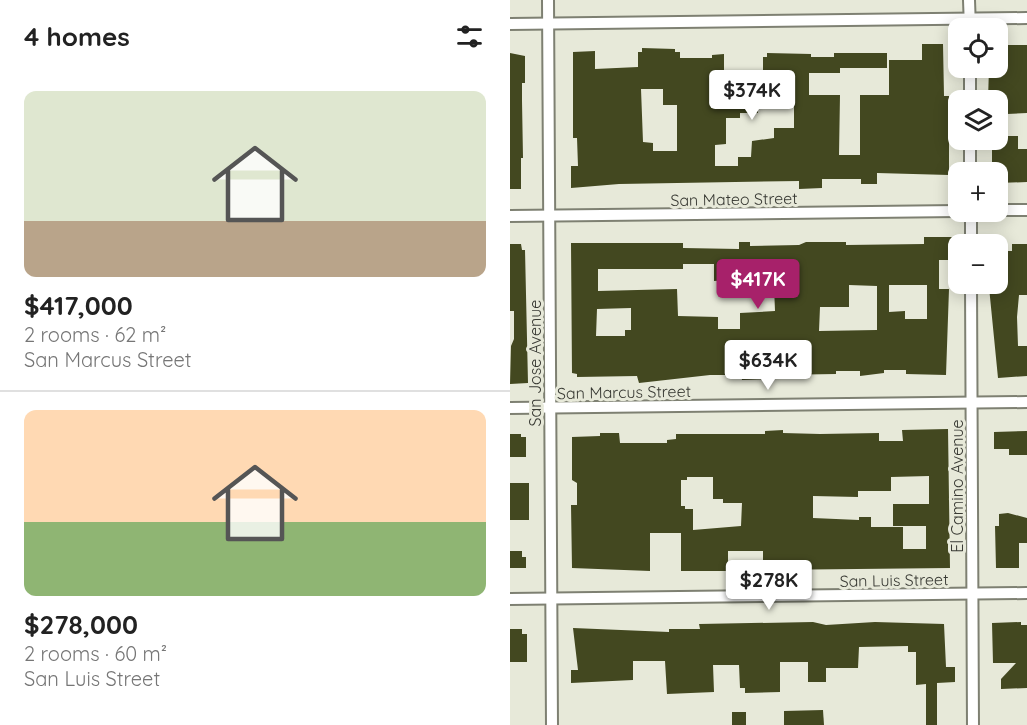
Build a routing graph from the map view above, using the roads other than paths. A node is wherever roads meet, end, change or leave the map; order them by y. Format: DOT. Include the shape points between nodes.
graph roads {
  1 [pos="548,0"];
  2 [pos="969,0"];
  3 [pos="970,18"];
  4 [pos="1027,18"];
  5 [pos="1008,20"];
  6 [pos="948,23"];
  7 [pos="510,24"];
  8 [pos="548,24"];
  9 [pos="1008,210"];
  10 [pos="1027,210"];
  11 [pos="948,211"];
  12 [pos="510,216"];
  13 [pos="549,216"];
  14 [pos="971,294"];
  15 [pos="1027,402"];
  16 [pos="972,403"];
  17 [pos="510,408"];
  18 [pos="550,408"];
  19 [pos="1027,593"];
  20 [pos="973,594"];
  21 [pos="510,599"];
  22 [pos="551,599"];
  23 [pos="552,725"];
  24 [pos="973,725"];
  1 -- 8 [label="street, San Jose Avenue"];
  2 -- 3 [label="street"];
  4 -- 5 [label="street"];
  6 -- 8 [label="street"];
  7 -- 8 [label="street"];
  8 -- 13 [label="street, San Jose Avenue"];
  9 -- 10 [label="street"];
  11 -- 13 [label="street, San Mateo Street"];
  12 -- 13 [label="street, San Mateo Street"];
  13 -- 18 [label="street, San Jose Avenue"];
  14 -- 16 [label="street, El Camino Avenue"];
  15 -- 16 [label="street, San Marcus Street"];
  16 -- 18 [label="street, San Marcus Street"];
  16 -- 20 [label="street, El Camino Avenue"];
  17 -- 18 [label="street, San Marcus Street"];
  18 -- 22 [label="street, San Jose Avenue"];
  19 -- 20 [label="street, San Luis Street"];
  20 -- 22 [label="street, San Luis Street"];
  20 -- 24 [label="street, El Camino Avenue"];
  21 -- 22 [label="street, San Luis Street"];
  22 -- 23 [label="street, San Jose Avenue"];
}
